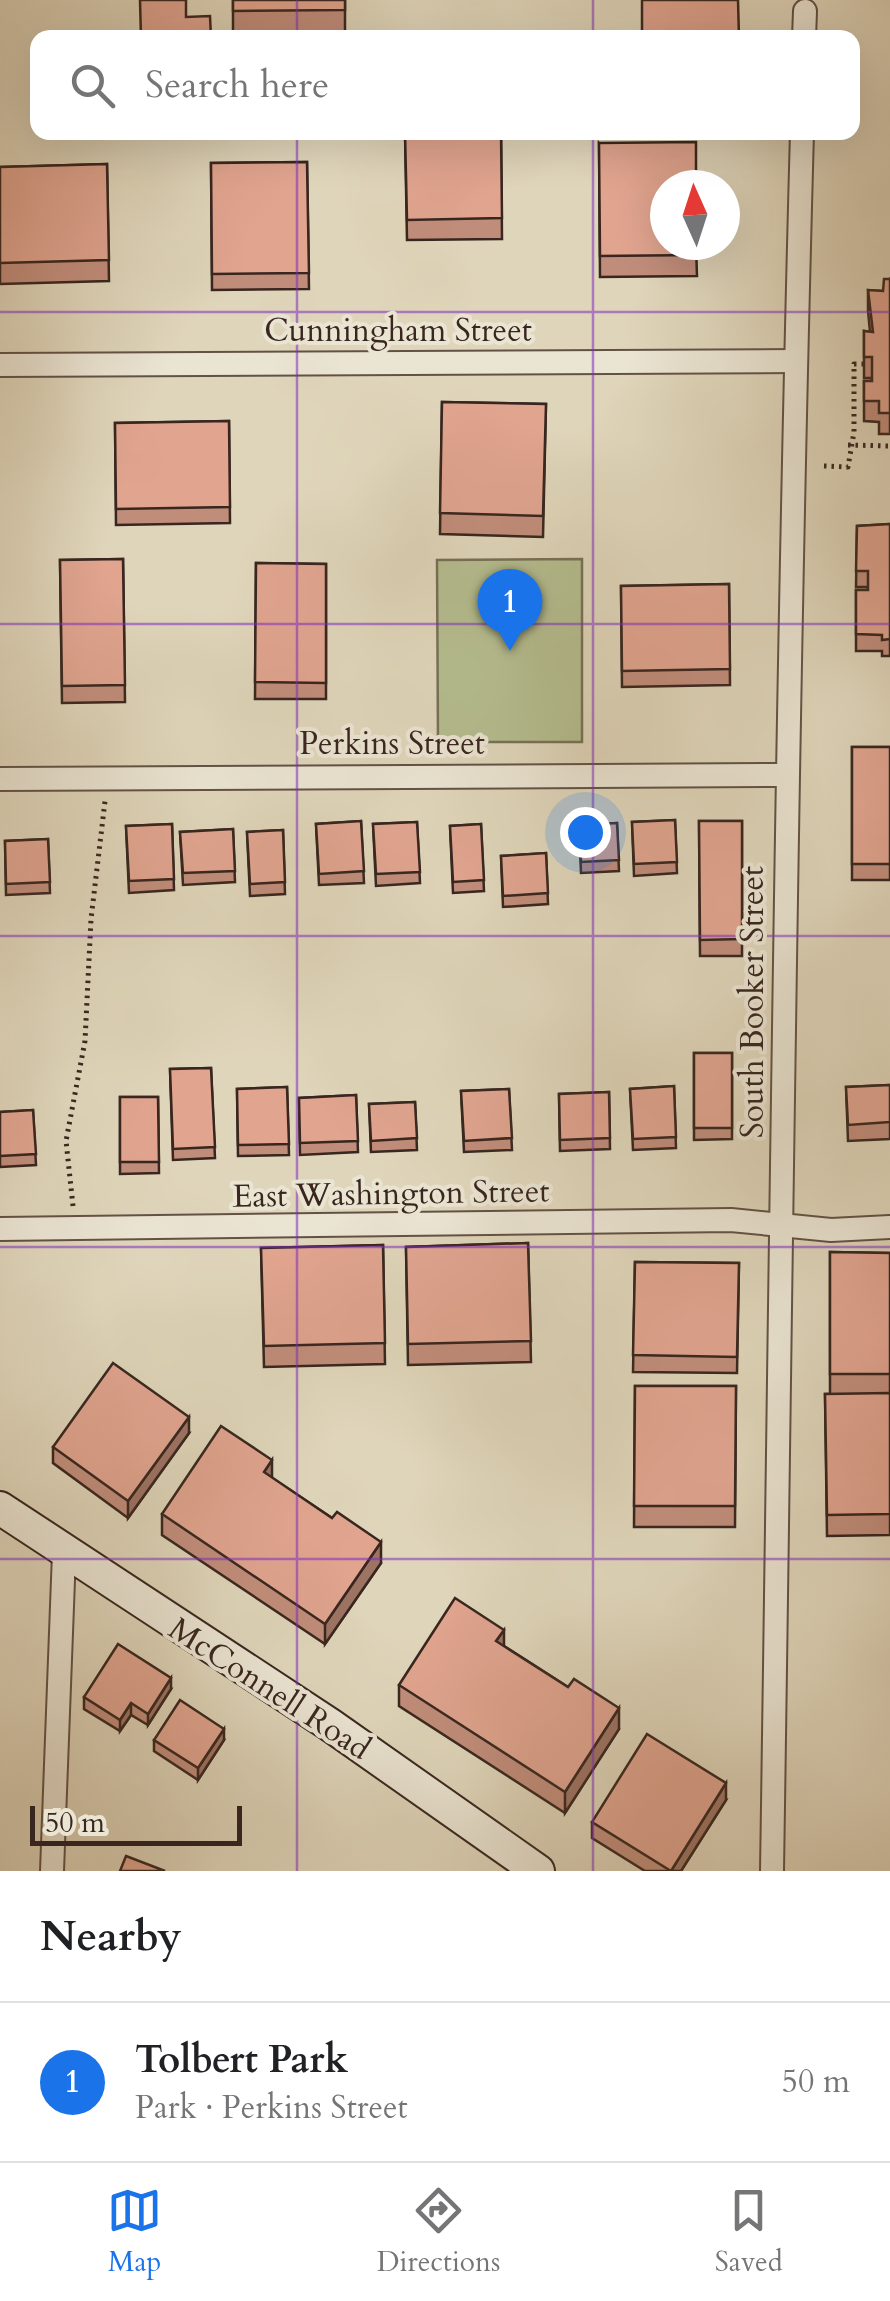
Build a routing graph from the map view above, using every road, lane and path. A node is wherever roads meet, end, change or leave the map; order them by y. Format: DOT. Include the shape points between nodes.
graph roads {
  1 [pos="805,11"];
  2 [pos="804,30"];
  3 [pos="802,140"];
  4 [pos="796,360"];
  5 [pos="864,364"];
  6 [pos="0,365"];
  7 [pos="848,445"];
  8 [pos="890,446"];
  9 [pos="824,466"];
  10 [pos="785,774"];
  11 [pos="104,777"];
  12 [pos="0,779"];
  13 [pos="784,1225"];
  14 [pos="890,1227"];
  15 [pos="76,1228"];
  16 [pos="0,1229"];
  17 [pos="0,1508"];
  18 [pos="64,1553"];
  19 [pos="52,1871"];
  20 [pos="538,1871"];
  21 [pos="772,1871"];
  1 -- 2 [label="street"];
  3 -- 4 [label="street, South Booker Street"];
  4 -- 6 [label="street, Cunningham Street"];
  4 -- 10 [label="street, South Booker Street"];
  5 -- 7 [label="path" via="854,364 854,432"];
  7 -- 8 [label="path"];
  7 -- 9 [label="path" via="848,467"];
  10 -- 11 [label="street, Perkins Street"];
  10 -- 13 [label="street, South Booker Street"];
  11 -- 12 [label="street, Perkins Street"];
  11 -- 15 [label="path" via="85,1040 66,1141"];
  13 -- 14 [label="street, East Washington Street"];
  13 -- 15 [label="street, East Washington Street" via="731,1220"];
  13 -- 21 [label="street, South Booker Street"];
  15 -- 16 [label="street, East Washington Street"];
  17 -- 18 [label="street, McConnell Road"];
  18 -- 19 [label="street"];
  18 -- 20 [label="street, McConnell Road" via="329,1724"];
}
